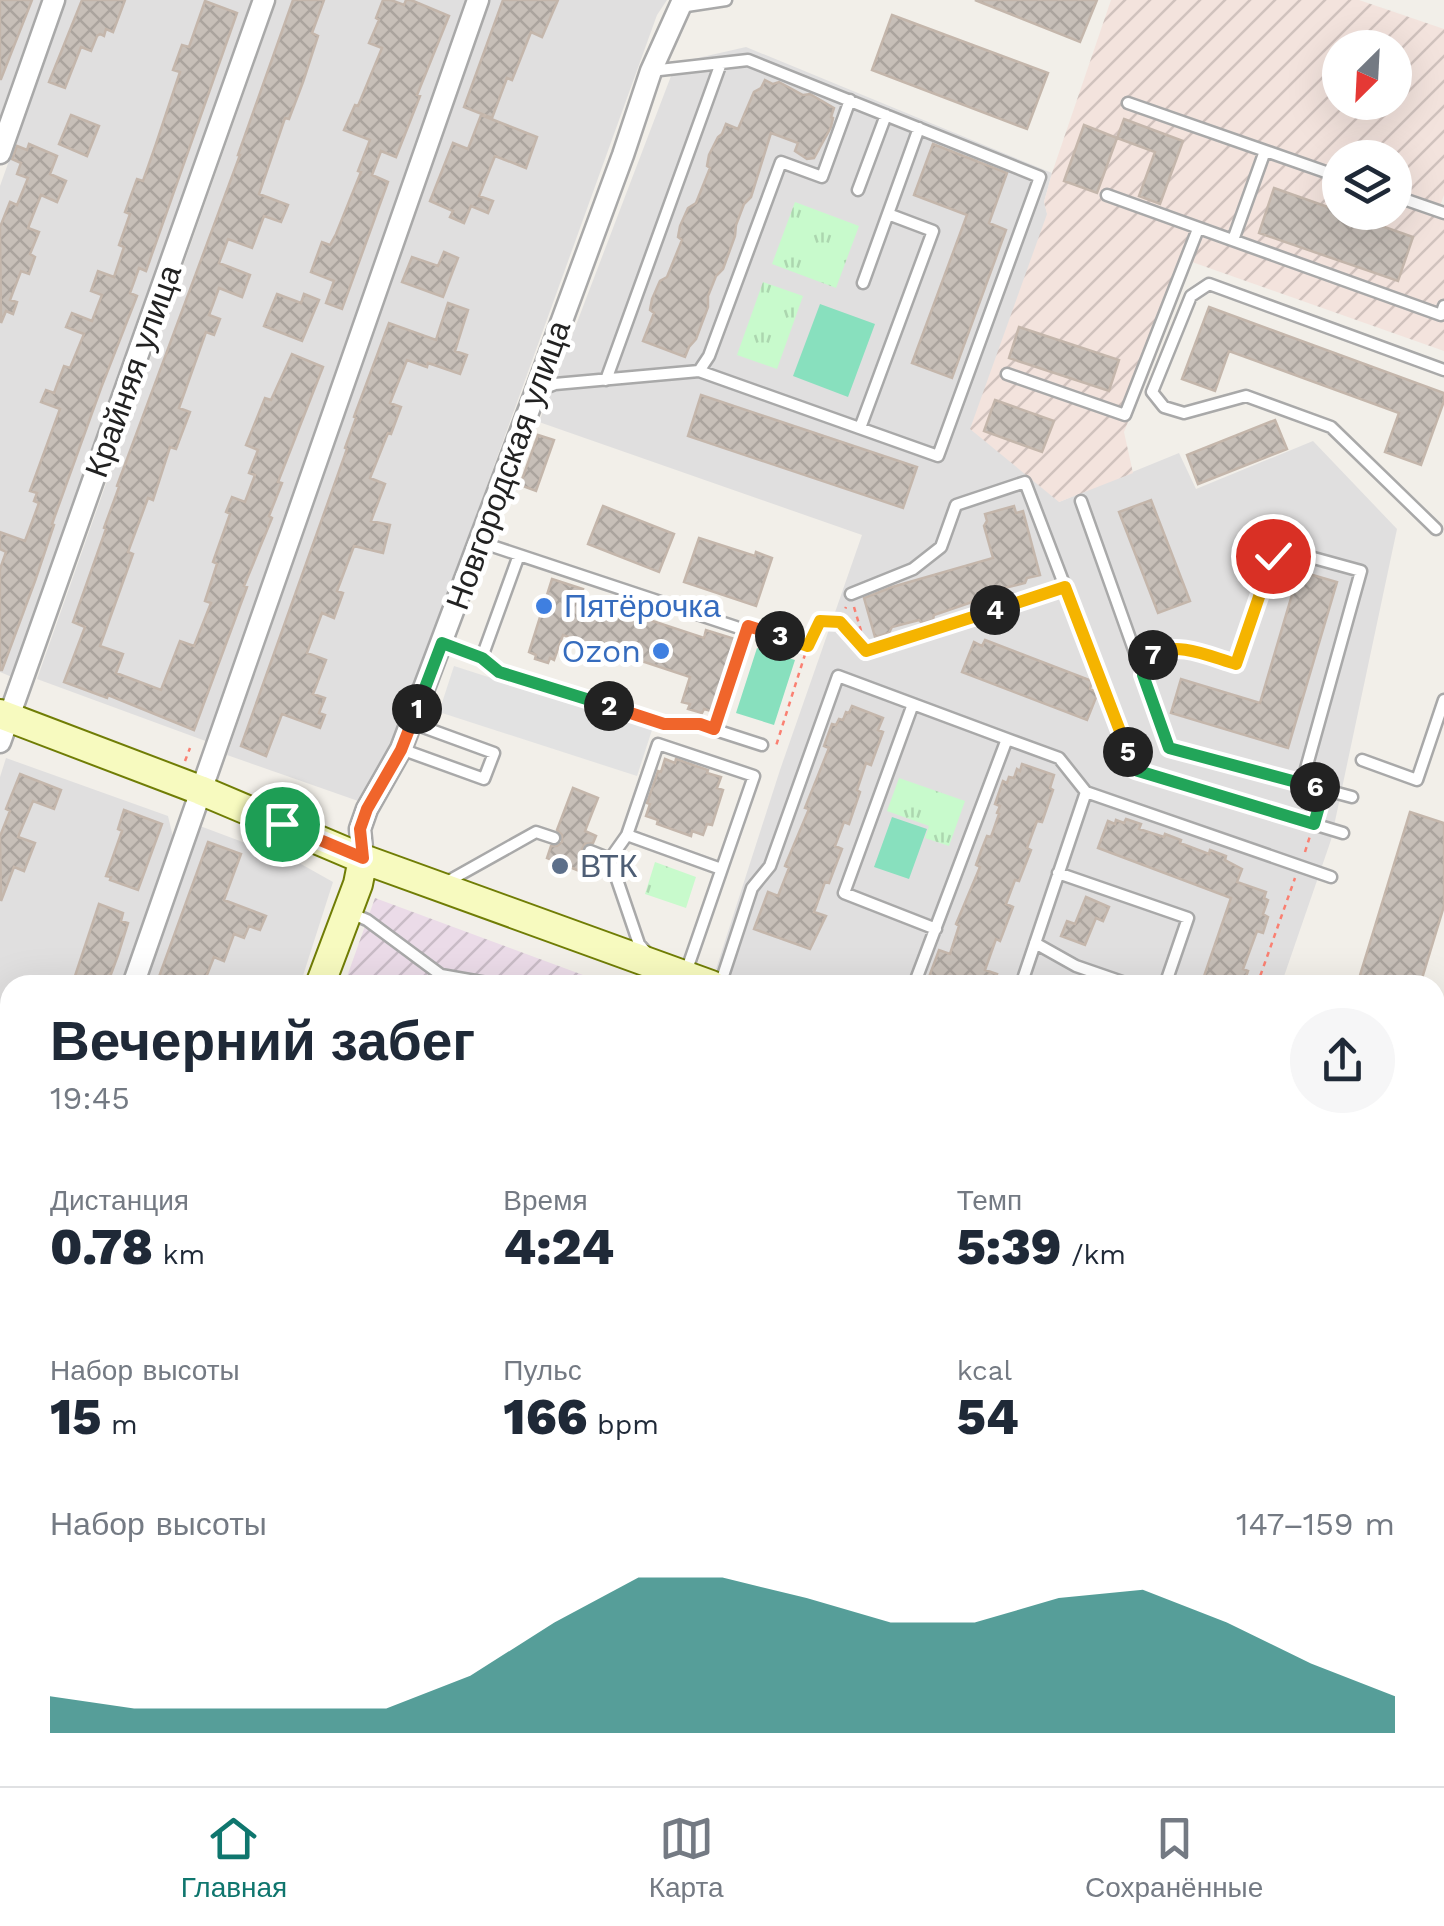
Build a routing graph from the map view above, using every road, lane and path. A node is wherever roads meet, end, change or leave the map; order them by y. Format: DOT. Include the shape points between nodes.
graph roads {
  1 [pos="54,0"];
  2 [pos="264,0"];
  3 [pos="478,0"];
  4 [pos="726,0"];
  5 [pos="681,4"];
  6 [pos="720,63"];
  7 [pos="651,71"];
  8 [pos="850,100"];
  9 [pos="1128,103"];
  10 [pos="886,115"];
  11 [pos="920,128"];
  12 [pos="1264,151"];
  13 [pos="0,153"];
  14 [pos="1322,171"];
  15 [pos="858,190"];
  16 [pos="1107,195"];
  17 [pos="1412,202"];
  18 [pos="1444,213"];
  19 [pos="888,214"];
  20 [pos="1198,229"];
  21 [pos="1233,240"];
  22 [pos="863,283"];
  23 [pos="1444,306"];
  24 [pos="1444,370"];
  25 [pos="699,371"];
  26 [pos="1007,374"];
  27 [pos="606,380"];
  28 [pos="536,392"];
  29 [pos="860,428"];
  30 [pos="1080,501"];
  31 [pos="1436,529"];
  32 [pos="480,542"];
  33 [pos="519,555"];
  34 [pos="1065,587"];
  35 [pos="851,594"];
  36 [pos="840,622"];
  37 [pos="742,626"];
  38 [pos="442,643"];
  39 [pos="742,643"];
  40 [pos="808,646"];
  41 [pos="889,646"];
  42 [pos="866,651"];
  43 [pos="482,658"];
  44 [pos="1143,675"];
  45 [pos="1444,700"];
  46 [pos="914,704"];
  47 [pos="411,723"];
  48 [pos="3,725"];
  49 [pos="714,729"];
  50 [pos="1006,739"];
  51 [pos="762,746"];
  52 [pos="401,750"];
  53 [pos="1362,760"];
  54 [pos="1302,784"];
  55 [pos="200,790"];
  56 [pos="1086,792"];
  57 [pos="1352,797"];
  58 [pos="1314,824"];
  59 [pos="1342,833"];
  60 [pos="627,835"];
  61 [pos="554,838"];
  62 [pos="590,851"];
  63 [pos="363,858"];
  64 [pos="610,859"];
  65 [pos="1300,866"];
  66 [pos="721,868"];
  67 [pos="1058,873"];
  68 [pos="1331,878"];
  69 [pos="438,887"];
  70 [pos="347,912"];
  71 [pos="936,929"];
  72 [pos="1035,943"];
  73 [pos="136,975"];
  74 [pos="324,975"];
  75 [pos="441,975"];
  76 [pos="677,975"];
  77 [pos="681,975"];
  78 [pos="686,975"];
  79 [pos="723,975"];
  80 [pos="918,975"];
  81 [pos="1024,975"];
  82 [pos="1102,975"];
  83 [pos="1168,975"];
  84 [pos="1261,975"];
  1 -- 13 [label="street"];
  2 -- 48 [label="street, Крайняя улица"];
  3 -- 55 [label="street"];
  4 -- 5 [label="lane"];
  5 -- 7 [label="street, Новгородская улица"];
  6 -- 7 [label="lane"];
  6 -- 8 [label="lane" via="748,60"];
  6 -- 27 [label="lane"];
  7 -- 28 [label="street, Новгородская улица"];
  8 -- 10 [label="lane"];
  8 -- 25 [label="lane" via="822,177 781,162"];
  9 -- 12 [label="lane"];
  10 -- 11 [label="lane"];
  10 -- 15 [label="lane"];
  11 -- 19 [label="lane"];
  11 -- 29 [label="lane" via="1040,177 938,456"];
  12 -- 14 [label="lane"];
  12 -- 21 [label="lane"];
  16 -- 20 [label="lane"];
  17 -- 18 [label="lane"];
  19 -- 22 [label="lane"];
  19 -- 29 [label="lane" via="933,231"];
  20 -- 21 [label="lane"];
  20 -- 26 [label="lane" via="1125,416"];
  21 -- 23 [label="lane" via="1441,315"];
  24 -- 31 [label="lane" via="1209,284 1190,296 1152,392 1164,407 1184,413 1246,396 1331,427"];
  25 -- 27 [label="lane"];
  25 -- 29 [label="lane"];
  27 -- 28 [label="lane"];
  28 -- 32 [label="street, Новгородская улица"];
  30 -- 44 [label="lane"];
  32 -- 33 [label="lane"];
  32 -- 38 [label="street, Новгородская улица"];
  33 -- 37 [label="lane"];
  33 -- 43 [label="lane"];
  34 -- 35 [label="lane" via="1026,482 956,505 941,547 913,569"];
  34 -- 41 [label="lane"];
  34 -- 58 [label="lane" via="1135,770"];
  35 -- 36 [label="path"];
  35 -- 42 [label="path"];
  36 -- 40 [label="path" via="820,621"];
  36 -- 42 [label="path"];
  37 -- 40 [label="path"];
  38 -- 43 [label="lane"];
  38 -- 47 [label="street, Новгородская улица"];
  39 -- 49 [label="path"];
  40 -- 51 [label="path" via="774,749"];
  41 -- 42 [label="path"];
  43 -- 49 [label="lane" via="499,672 664,724"];
  44 -- 54 [label="lane" via="1169,748"];
  44 -- 54 [label="lane" via="1149,658 1172,647 1236,664 1273,556 1288,552 1362,571"];
  45 -- 53 [label="lane" via="1417,780"];
  46 -- 50 [label="lane"];
  46 -- 71 [label="lane" via="844,893"];
  46 -- 79 [label="lane" via="838,676"];
  47 -- 52 [label="street, Новгородская улица"];
  47 -- 52 [label="lane" via="494,753 484,779"];
  48 -- 55 [label="main road"];
  49 -- 51 [label="lane"];
  50 -- 56 [label="lane" via="1059,758"];
  50 -- 71 [label="lane"];
  52 -- 63 [label="street, Новгородская улица" via="367,809 360,829"];
  54 -- 57 [label="lane"];
  55 -- 63 [label="main road"];
  55 -- 73 [label="street"];
  56 -- 65 [label="lane"];
  56 -- 67 [label="lane"];
  58 -- 59 [label="lane"];
  58 -- 65 [label="path"];
  60 -- 64 [label="lane"];
  60 -- 66 [label="lane"];
  60 -- 66 [label="lane" via="658,744 754,776"];
  61 -- 69 [label="lane" via="536,832"];
  62 -- 64 [label="lane"];
  63 -- 69 [label="main road"];
  63 -- 70 [label="main road, Новгородская улица"];
  64 -- 77 [label="lane" via="639,944"];
  65 -- 68 [label="lane"];
  65 -- 84 [label="path"];
  66 -- 78 [label="lane"];
  67 -- 72 [label="lane"];
  67 -- 83 [label="lane" via="1188,918"];
  69 -- 76 [label="main road"];
  70 -- 74 [label="main road, Новгородская улица"];
  70 -- 75 [label="lane"];
  71 -- 80 [label="lane"];
  72 -- 81 [label="lane"];
  72 -- 82 [label="lane"];
}
